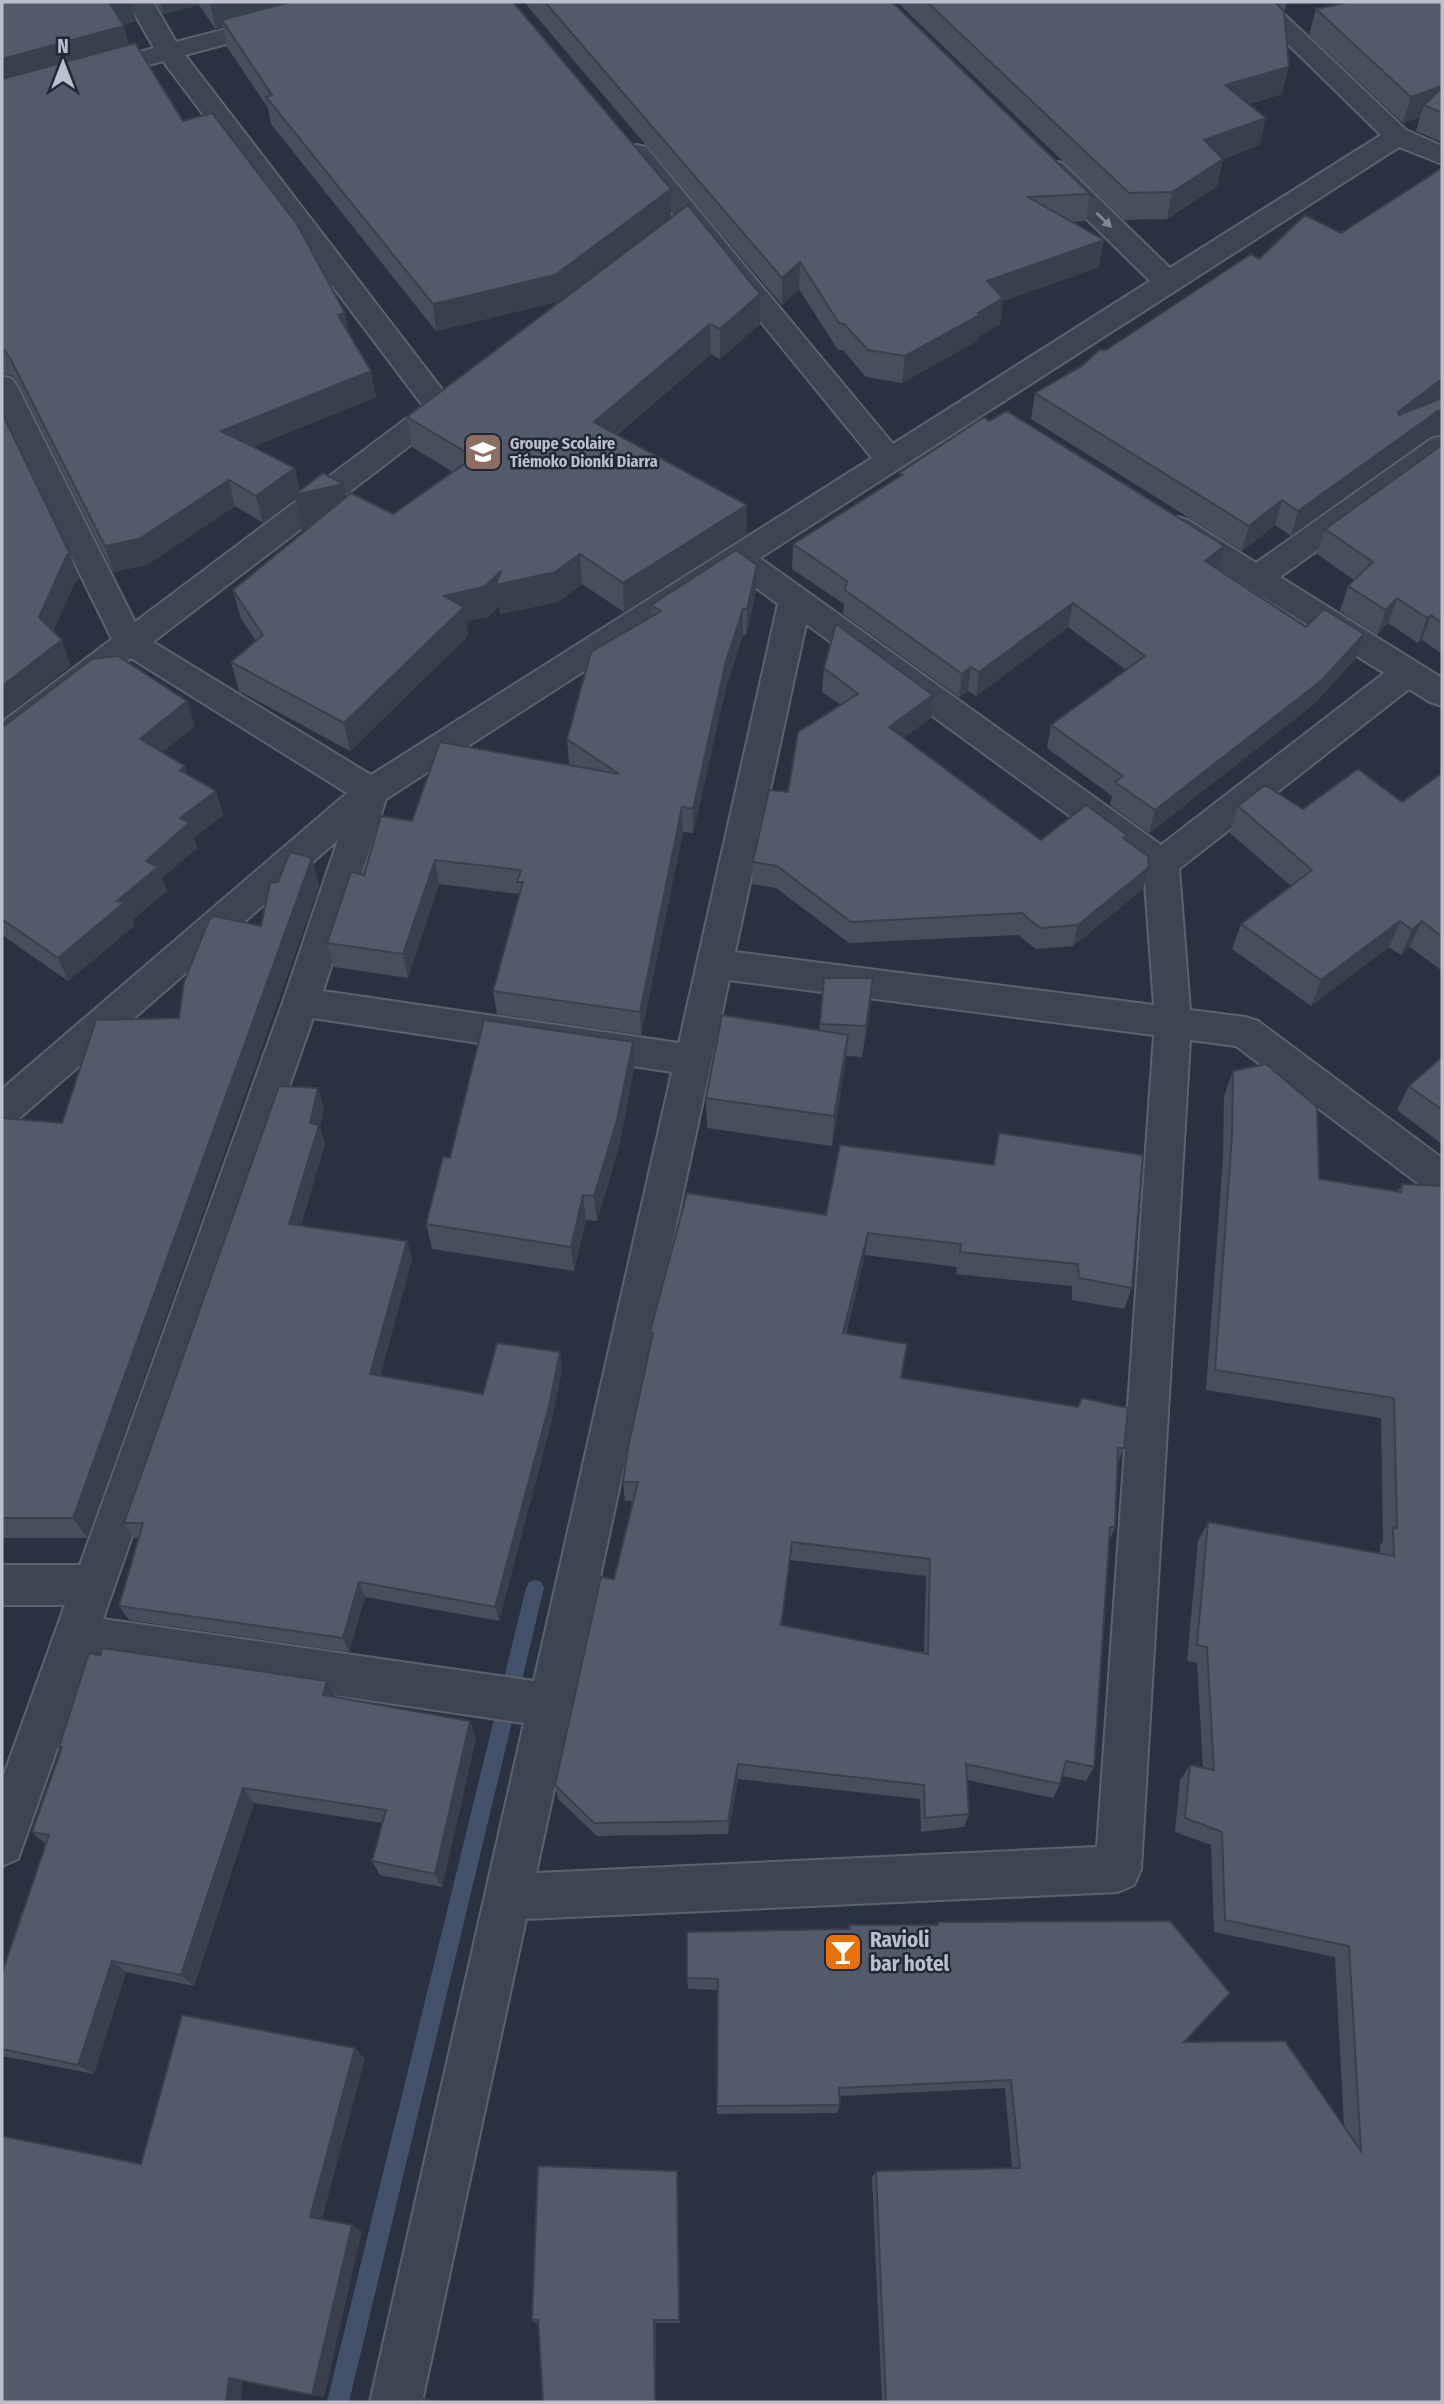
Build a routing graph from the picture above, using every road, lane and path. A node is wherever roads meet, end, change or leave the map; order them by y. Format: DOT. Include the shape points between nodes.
graph roads {
  1 [pos="141,2"];
  2 [pos="356,2"];
  3 [pos="1256,2"];
  4 [pos="169,51"];
  5 [pos="117,66"];
  6 [pos="622,135"];
  7 [pos="1397,136"];
  8 [pos="1442,156"];
  9 [pos="1039,157"];
  10 [pos="1168,282"];
  11 [pos="472,383"];
  12 [pos="2,386"];
  13 [pos="440,408"];
  14 [pos="1442,446"];
  15 [pos="890,460"];
  16 [pos="1153,512"];
  17 [pos="737,558"];
  18 [pos="1257,578"];
  19 [pos="795,600"];
  20 [pos="129,642"];
  21 [pos="1408,672"];
  22 [pos="1442,694"];
  23 [pos="2,739"];
  24 [pos="371,792"];
  25 [pos="1161,864"];
  26 [pos="714,964"];
  27 [pos="301,1002"];
  28 [pos="1173,1022"];
  29 [pos="693,1060"];
  30 [pos="2,1111"];
  31 [pos="1442,1179"];
  32 [pos="2,1585"];
  33 [pos="92,1585"];
  34 [pos="75,1636"];
  35 [pos="550,1706"];
  36 [pos="2,1843"];
  37 [pos="508,1897"];
  38 [pos="396,2402"];
  1 -- 4 [label="street"];
  2 -- 4 [label="street"];
  3 -- 7 [label="street" via="1299,27"];
  4 -- 5 [label="street"];
  4 -- 13 [label="street"];
  6 -- 15 [label="street" via="680,225"];
  7 -- 8 [label="street"];
  7 -- 10 [label="street"];
  9 -- 10 [label="street, one-way"];
  10 -- 15 [label="street" via="990,410"];
  11 -- 13 [label="street"];
  12 -- 20 [label="street"];
  13 -- 20 [label="street"];
  14 -- 18 [label="street"];
  15 -- 17 [label="street"];
  16 -- 18 [label="street"];
  17 -- 19 [label="street"];
  17 -- 24 [label="street"];
  18 -- 21 [label="street"];
  19 -- 25 [label="street"];
  19 -- 26 [label="street"];
  20 -- 23 [label="street"];
  20 -- 24 [label="street"];
  21 -- 22 [label="street"];
  21 -- 25 [label="street"];
  24 -- 27 [label="street"];
  24 -- 30 [label="street"];
  25 -- 28 [label="street"];
  26 -- 28 [label="street"];
  26 -- 29 [label="street"];
  27 -- 29 [label="street"];
  27 -- 33 [label="street"];
  28 -- 31 [label="street" via="1245,1031"];
  28 -- 37 [label="street" via="1118,1869"];
  29 -- 35 [label="street"];
  32 -- 33 [label="street"];
  33 -- 34 [label="street"];
  34 -- 35 [label="street"];
  34 -- 36 [label="street"];
  35 -- 37 [label="street"];
  37 -- 38 [label="street"];
}
